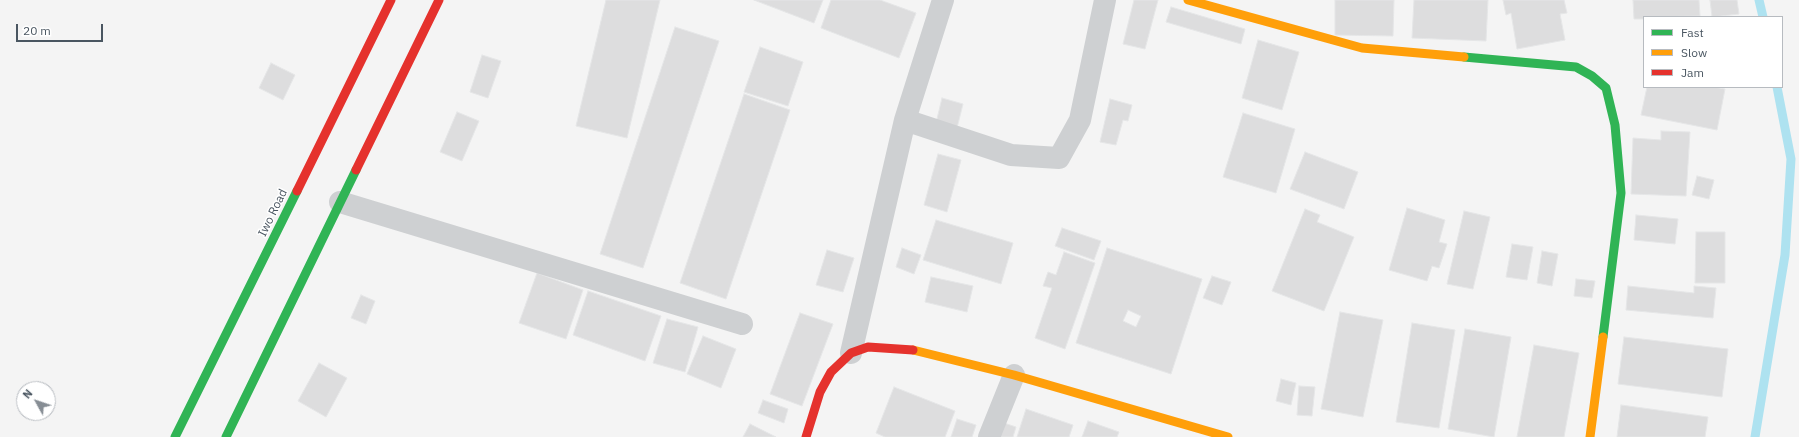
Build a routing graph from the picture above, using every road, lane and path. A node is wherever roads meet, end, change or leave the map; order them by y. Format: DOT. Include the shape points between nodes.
graph roads {
  1 [pos="391,0"];
  2 [pos="439,0"];
  3 [pos="943,0"];
  4 [pos="1105,0"];
  5 [pos="1188,0"];
  6 [pos="906,120"];
  7 [pos="340,202"];
  8 [pos="742,324"];
  9 [pos="851,353"];
  10 [pos="1014,376"];
  11 [pos="175,437"];
  12 [pos="226,437"];
  13 [pos="806,437"];
  14 [pos="989,437"];
  15 [pos="1228,437"];
  16 [pos="1590,437"];
  1 -- 11 [label="street, Iwo Road"];
  2 -- 7 [label="street"];
  3 -- 6 [label="street"];
  4 -- 6 [label="street" via="1080,120 1059,158 1012,155"];
  5 -- 16 [label="street" via="1362,48 1576,67 1606,88 1615,125 1621,193"];
  6 -- 9 [label="street"];
  7 -- 8 [label="street"];
  7 -- 12 [label="street"];
  9 -- 10 [label="street" via="868,347 914,350"];
  9 -- 13 [label="street" via="831,372 820,392"];
  10 -- 14 [label="street"];
  10 -- 15 [label="street"];
}
